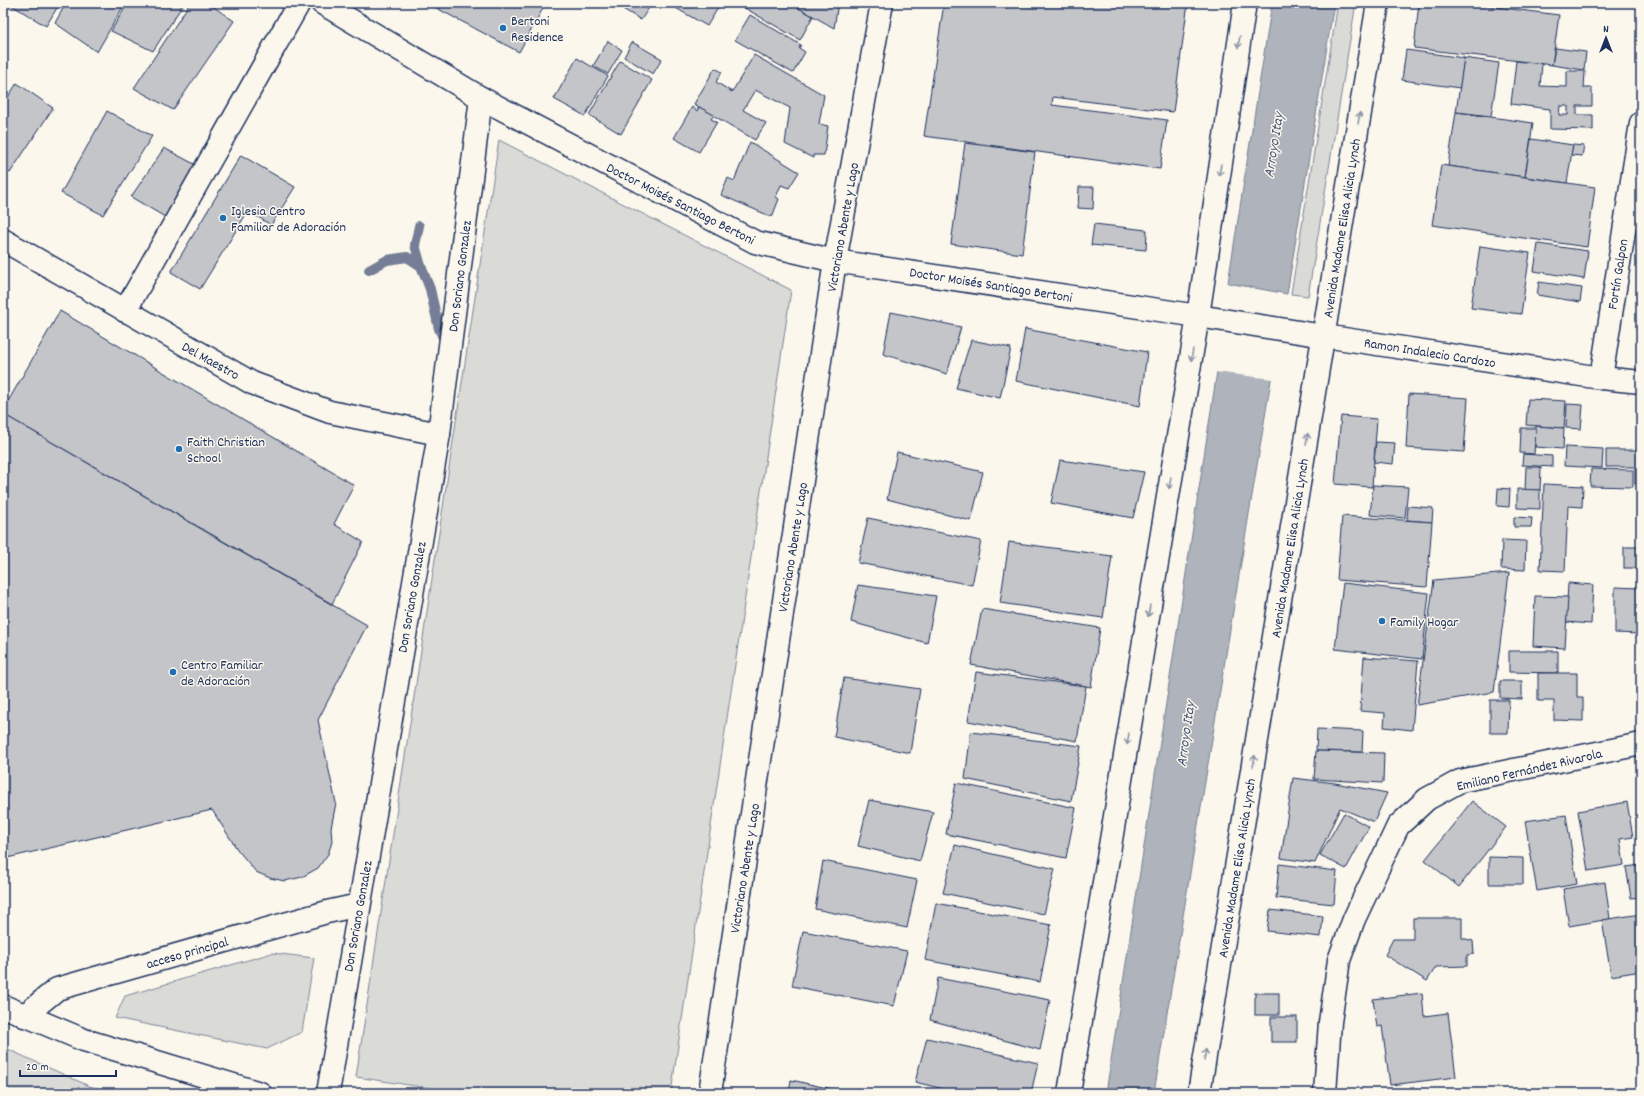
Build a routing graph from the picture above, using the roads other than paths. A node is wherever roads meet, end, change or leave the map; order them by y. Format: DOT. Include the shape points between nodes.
graph roads {
  1 [pos="298,3"];
  2 [pos="322,3"];
  3 [pos="882,3"];
  4 [pos="1245,3"];
  5 [pos="1378,3"];
  6 [pos="481,98"];
  7 [pos="1641,123"];
  8 [pos="3,240"];
  9 [pos="835,261"];
  10 [pos="125,311"];
  11 [pos="1198,316"];
  12 [pos="1220,319"];
  13 [pos="1324,336"];
  14 [pos="1601,378"];
  15 [pos="1641,382"];
  16 [pos="439,434"];
  17 [pos="1641,744"];
  18 [pos="359,905"];
  19 [pos="3,1006"];
  20 [pos="24,1016"];
  21 [pos="260,1093"];
  22 [pos="328,1093"];
  23 [pos="710,1093"];
  24 [pos="1069,1093"];
  25 [pos="1198,1093"];
  26 [pos="1325,1093"];
  1 -- 10 [label="main road"];
  2 -- 6 [label="main road, Doctor Moisés Santiago Bertoni"];
  3 -- 9 [label="main road, Victoriano Abente y Lago"];
  4 -- 11 [label="main road, one-way"];
  13 -- 5 [label="main road, Avenida Madame Elisa Alicia Lynch, one-way"];
  6 -- 9 [label="main road, Doctor Moisés Santiago Bertoni" via="754,242"];
  6 -- 16 [label="main road, Don Soriano Gonzalez"];
  7 -- 14 [label="main road, Fortín Galpon"];
  8 -- 10 [label="main road, Del Maestro"];
  9 -- 11 [label="main road, Doctor Moisés Santiago Bertoni"];
  9 -- 23 [label="main road, Victoriano Abente y Lago"];
  10 -- 16 [label="main road, Del Maestro" via="252,383 330,412"];
  11 -- 12 [label="main road, Doctor Moisés Santiago Bertoni"];
  11 -- 24 [label="main road, one-way"];
  12 -- 13 [label="main road, Ramon Indalecio Cardozo"];
  13 -- 14 [label="main road, Ramon Indalecio Cardozo"];
  25 -- 13 [label="main road, Avenida Madame Elisa Alicia Lynch, one-way"];
  14 -- 15 [label="main road, Ramon Indalecio Cardozo"];
  16 -- 18 [label="main road, Don Soriano Gonzalez"];
  17 -- 26 [label="main road, Emiliano Fernández Rivarola" via="1460,782 1427,799 1398,826 1354,919 1339,960 1330,1022"];
  18 -- 20 [label="main road, acceso principal" via="57,989"];
  18 -- 22 [label="main road, Don Soriano Gonzalez"];
  19 -- 20 [label="main road"];
  20 -- 21 [label="main road" via="84,1040"];
}
